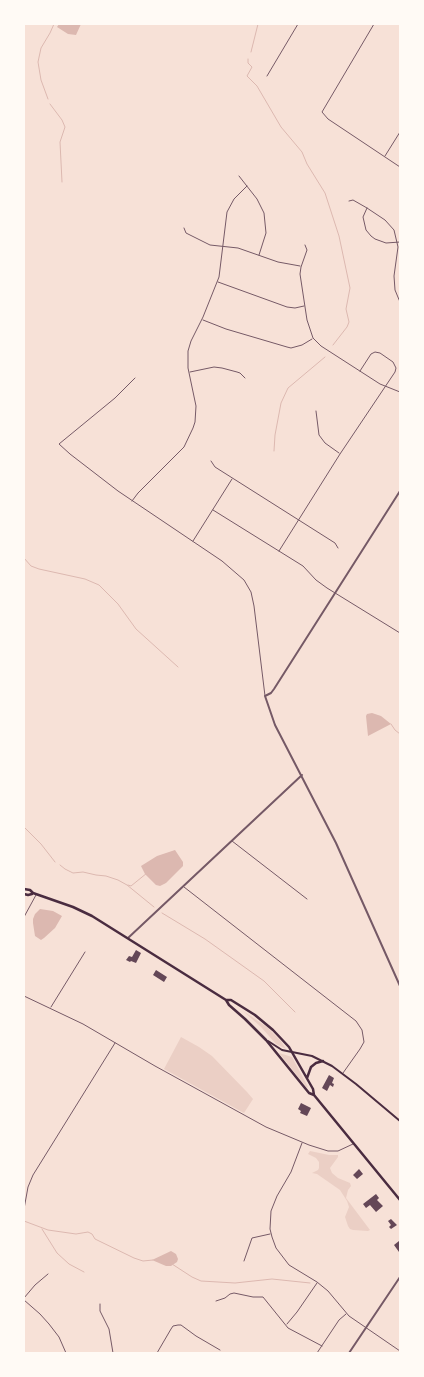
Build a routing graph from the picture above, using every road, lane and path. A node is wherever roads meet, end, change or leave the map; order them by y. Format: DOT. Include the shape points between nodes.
graph roads {
  1 [pos="298,24"];
  2 [pos="374,24"];
  3 [pos="267,76"];
  4 [pos="400,132"];
  5 [pos="385,157"];
  6 [pos="400,167"];
  7 [pos="239,176"];
  8 [pos="247,186"];
  9 [pos="349,201"];
  10 [pos="367,208"];
  11 [pos="184,228"];
  12 [pos="397,242"];
  13 [pos="400,242"];
  14 [pos="305,245"];
  15 [pos="223,247"];
  16 [pos="259,256"];
  17 [pos="301,266"];
  18 [pos="217,282"];
  19 [pos="400,302"];
  20 [pos="305,305"];
  21 [pos="202,320"];
  22 [pos="313,338"];
  23 [pos="360,371"];
  24 [pos="189,372"];
  25 [pos="135,378"];
  26 [pos="244,378"];
  27 [pos="386,386"];
  28 [pos="400,392"];
  29 [pos="316,411"];
  30 [pos="340,454"];
  31 [pos="211,460"];
  32 [pos="232,478"];
  33 [pos="400,491"];
  34 [pos="132,501"];
  35 [pos="213,510"];
  36 [pos="298,520"];
  37 [pos="193,541"];
  38 [pos="338,548"];
  39 [pos="278,550"];
  40 [pos="335,594"];
  41 [pos="400,633"];
  42 [pos="265,696"];
  43 [pos="302,775"];
  44 [pos="232,840"];
  45 [pos="183,886"];
  46 [pos="24,888"];
  47 [pos="24,894"];
  48 [pos="34,894"];
  49 [pos="307,899"];
  50 [pos="24,917"];
  51 [pos="128,938"];
  52 [pos="85,952"];
  53 [pos="400,986"];
  54 [pos="24,996"];
  55 [pos="226,1000"];
  56 [pos="50,1008"];
  57 [pos="266,1040"];
  58 [pos="115,1042"];
  59 [pos="292,1052"];
  60 [pos="323,1061"];
  61 [pos="342,1073"];
  62 [pos="307,1080"];
  63 [pos="314,1095"];
  64 [pos="400,1121"];
  65 [pos="302,1142"];
  66 [pos="353,1144"];
  67 [pos="24,1188"];
  68 [pos="27,1189"];
  69 [pos="400,1200"];
  70 [pos="24,1209"];
  71 [pos="271,1234"];
  72 [pos="244,1261"];
  73 [pos="48,1274"];
  74 [pos="400,1277"];
  75 [pos="317,1282"];
  76 [pos="24,1299"];
  77 [pos="216,1301"];
  78 [pos="100,1304"];
  79 [pos="346,1313"];
  80 [pos="286,1324"];
  81 [pos="366,1328"];
  82 [pos="322,1346"];
  83 [pos="220,1350"];
  84 [pos="400,1351"];
  85 [pos="66,1353"];
  86 [pos="113,1353"];
  87 [pos="157,1353"];
  88 [pos="317,1353"];
  89 [pos="349,1353"];
  1 -- 3 [label="street"];
  2 -- 5 [label="street" via="322,112"];
  4 -- 5 [label="street"];
  5 -- 6 [label="street"];
  7 -- 8 [label="street"];
  8 -- 15 [label="street" via="227,212"];
  8 -- 16 [label="street" via="264,213 266,232"];
  9 -- 10 [label="street"];
  10 -- 12 [label="street" via="391,226"];
  10 -- 12 [label="street" via="363,217 371,236 386,243"];
  11 -- 15 [label="street" via="186,233 203,242"];
  12 -- 13 [label="street"];
  12 -- 19 [label="street" via="394,284"];
  14 -- 17 [label="street" via="307,250"];
  15 -- 16 [label="street" via="238,248"];
  15 -- 18 [label="street"];
  16 -- 17 [label="street"];
  17 -- 20 [label="street"];
  18 -- 20 [label="street" via="287,307"];
  18 -- 21 [label="street"];
  20 -- 22 [label="street"];
  21 -- 22 [label="street" via="292,348"];
  21 -- 24 [label="street" via="188,351"];
  22 -- 23 [label="street"];
  23 -- 27 [label="street"];
  23 -- 27 [label="street" via="371,354 380,353 396,368"];
  24 -- 26 [label="street" via="214,367 240,373"];
  24 -- 34 [label="street" via="196,406 191,434 184,447"];
  25 -- 34 [label="street" via="59,444"];
  27 -- 28 [label="street"];
  27 -- 30 [label="street"];
  29 -- 30 [label="street" via="321,438"];
  30 -- 36 [label="street"];
  31 -- 32 [label="street" via="215,467"];
  32 -- 35 [label="street"];
  32 -- 36 [label="street"];
  33 -- 40 [label="street"];
  34 -- 37 [label="street"];
  35 -- 37 [label="street"];
  35 -- 39 [label="street"];
  36 -- 38 [label="street"];
  36 -- 39 [label="street"];
  37 -- 42 [label="street" via="234,571 249,587"];
  39 -- 40 [label="street" via="303,566"];
  40 -- 41 [label="street"];
  40 -- 42 [label="street" via="274,689"];
  42 -- 43 [label="street" via="275,725"];
  43 -- 44 [label="street"];
  43 -- 53 [label="street"];
  44 -- 45 [label="street"];
  44 -- 49 [label="street"];
  45 -- 51 [label="street"];
  45 -- 61 [label="street" via="356,1022 362,1030 364,1042"];
  46 -- 48 [label="highway"];
  47 -- 48 [label="highway"];
  48 -- 50 [label="street"];
  48 -- 51 [label="highway" via="86,912"];
  51 -- 55 [label="highway"];
  52 -- 56 [label="street"];
  54 -- 56 [label="street"];
  55 -- 57 [label="highway"];
  55 -- 59 [label="highway" via="231,1000 268,1025"];
  56 -- 58 [label="street"];
  57 -- 59 [label="main road"];
  57 -- 63 [label="highway"];
  58 -- 65 [label="street" via="257,1122"];
  58 -- 68 [label="street"];
  59 -- 60 [label="main road"];
  59 -- 62 [label="highway"];
  60 -- 61 [label="main road"];
  60 -- 62 [label="highway" via="311,1067"];
  61 -- 64 [label="main road"];
  62 -- 63 [label="highway"];
  63 -- 66 [label="highway"];
  65 -- 66 [label="street" via="336,1152"];
  65 -- 71 [label="street" via="291,1172 273,1204"];
  66 -- 69 [label="highway"];
  67 -- 68 [label="street"];
  68 -- 70 [label="street"];
  71 -- 72 [label="street" via="252,1238"];
  71 -- 75 [label="street" via="284,1260"];
  73 -- 76 [label="street"];
  74 -- 81 [label="street"];
  75 -- 79 [label="street"];
  75 -- 80 [label="street"];
  76 -- 85 [label="street" via="49,1324"];
  77 -- 80 [label="street" via="234,1293 264,1297"];
  78 -- 86 [label="street"];
  79 -- 81 [label="street"];
  79 -- 82 [label="street"];
  80 -- 82 [label="street"];
  81 -- 84 [label="street"];
  81 -- 89 [label="street"];
  82 -- 88 [label="street"];
  83 -- 87 [label="street" via="178,1325 170,1329"];
}
